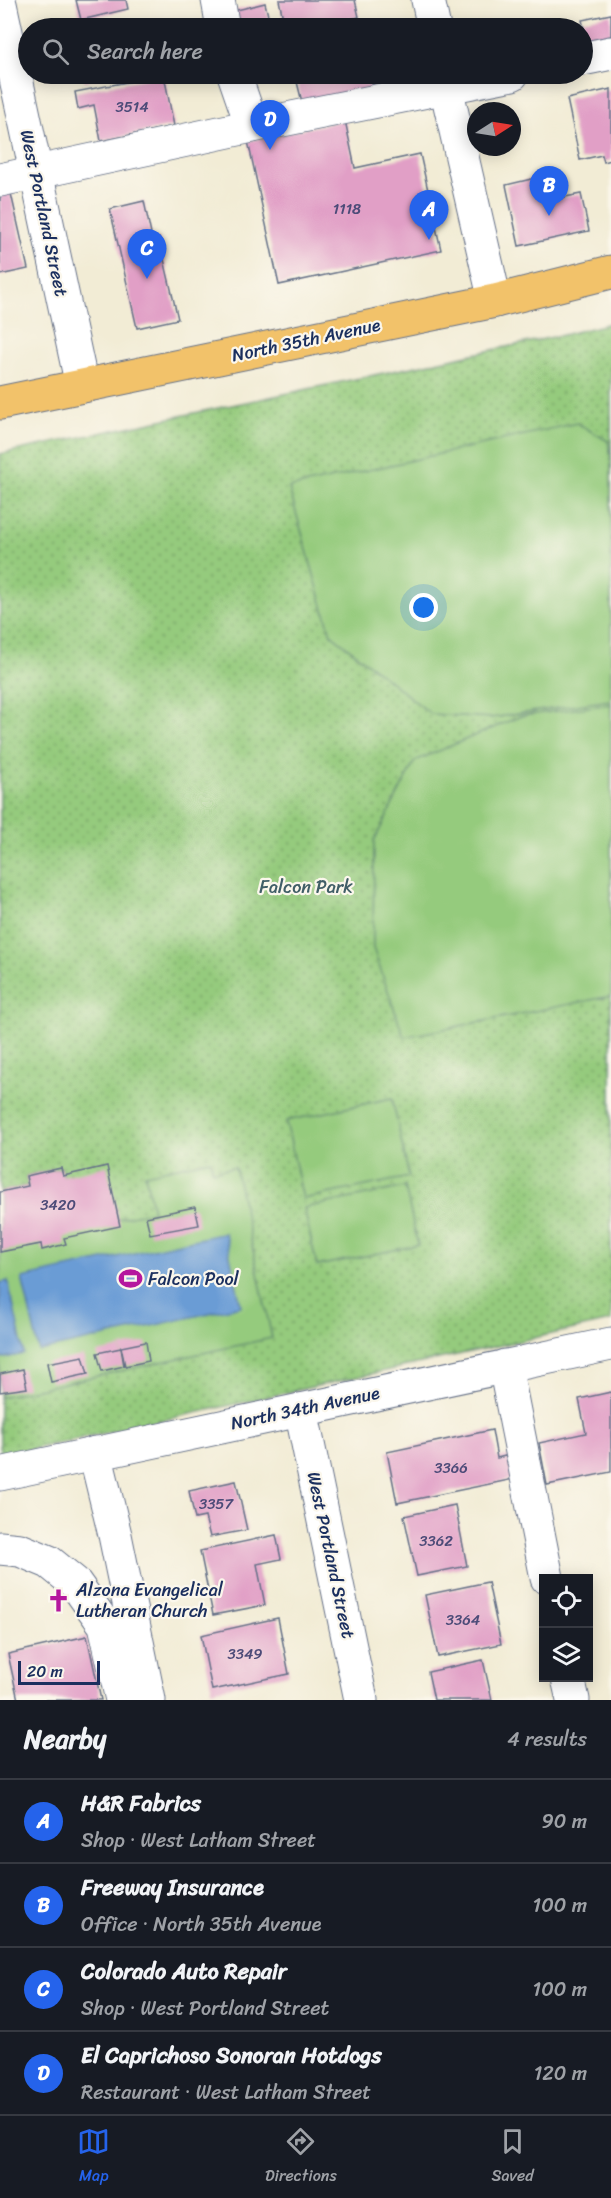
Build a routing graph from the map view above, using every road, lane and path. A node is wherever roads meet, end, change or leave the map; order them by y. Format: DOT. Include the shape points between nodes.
graph roads {
  1 [pos="218,0"];
  2 [pos="428,0"];
  3 [pos="0,4"];
  4 [pos="221,18"];
  5 [pos="432,18"];
  6 [pos="611,52"];
  7 [pos="593,56"];
  8 [pos="237,84"];
  9 [pos="428,84"];
  10 [pos="446,84"];
  11 [pos="252,126"];
  12 [pos="35,172"];
  13 [pos="0,180"];
  14 [pos="611,272"];
  15 [pos="495,301"];
  16 [pos="82,386"];
  17 [pos="0,403"];
  18 [pos="611,1344"];
  19 [pos="505,1366"];
  20 [pos="301,1410"];
  21 [pos="95,1453"];
  22 [pos="0,1474"];
  23 [pos="0,1548"];
  24 [pos="546,1574"];
  25 [pos="569,1682"];
  26 [pos="122,1700"];
  27 [pos="149,1700"];
  28 [pos="361,1700"];
  29 [pos="573,1700"];
  1 -- 4 [label="street"];
  2 -- 5 [label="street"];
  3 -- 12 [label="street, West Portland Street"];
  6 -- 7 [label="street"];
  8 -- 11 [label="street"];
  9 -- 11 [label="street"];
  10 -- 15 [label="street"];
  11 -- 12 [label="street"];
  12 -- 13 [label="street"];
  12 -- 16 [label="street, West Portland Street"];
  14 -- 15 [label="main road, North 35th Avenue"];
  15 -- 16 [label="main road, North 35th Avenue"];
  16 -- 17 [label="main road, North 35th Avenue"];
  18 -- 19 [label="street, North 34th Avenue"];
  19 -- 20 [label="street, North 34th Avenue"];
  19 -- 24 [label="street"];
  20 -- 21 [label="street, North 34th Avenue"];
  20 -- 28 [label="street, West Portland Street"];
  21 -- 22 [label="street, North 34th Avenue"];
  21 -- 27 [label="street"];
  23 -- 26 [label="street" via="20,1550 49,1562 75,1583 105,1625"];
  25 -- 29 [label="street"];
}
